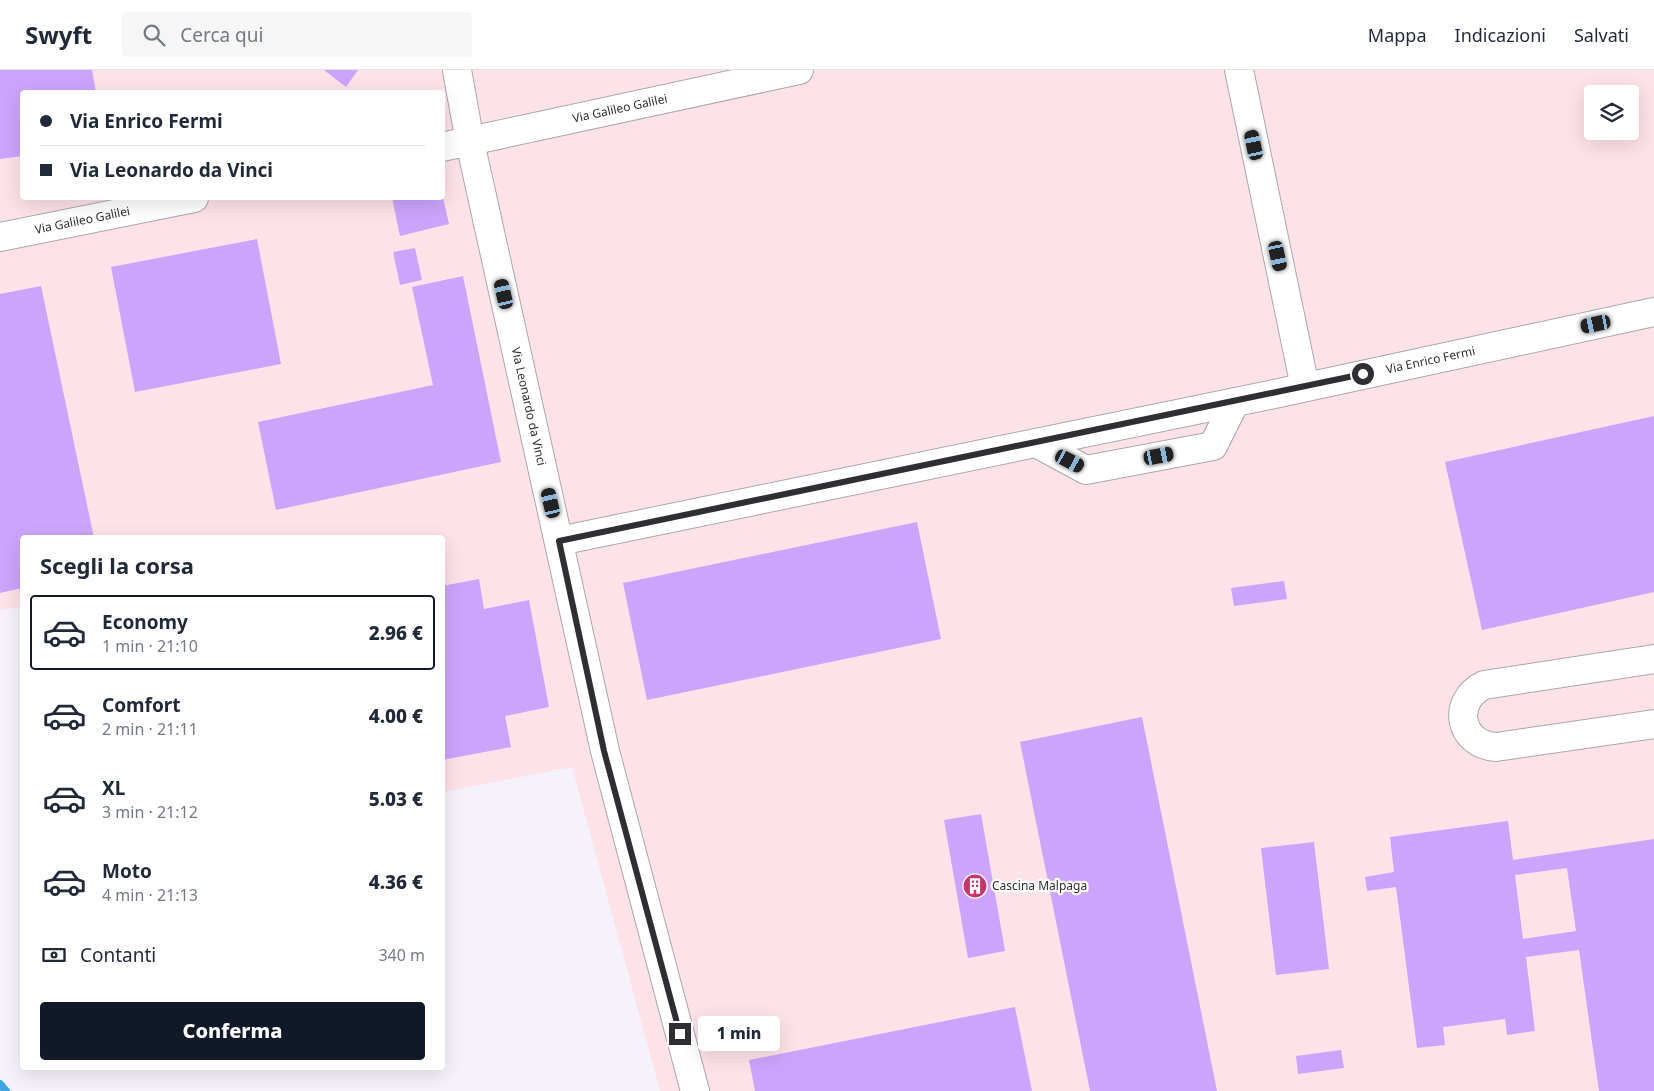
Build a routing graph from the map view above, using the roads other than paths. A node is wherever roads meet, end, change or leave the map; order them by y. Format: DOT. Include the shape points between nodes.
graph roads {
  1 [pos="457,70"];
  2 [pos="799,70"];
  3 [pos="1239,70"];
  4 [pos="470,142"];
  5 [pos="445,147"];
  6 [pos="184,200"];
  7 [pos="0,237"];
  8 [pos="1654,312"];
  9 [pos="1305,387"];
  10 [pos="1234,402"];
  11 [pos="1036,443"];
  12 [pos="559,541"];
  13 [pos="1654,659"];
  14 [pos="1654,724"];
  15 [pos="695,1091"];
  1 -- 4 [label="street, Via Leonardo da Vinci"];
  2 -- 4 [label="street, Via Galileo Galilei"];
  3 -- 9 [label="street"];
  4 -- 5 [label="street, Via Galileo Galilei"];
  4 -- 12 [label="street, Via Leonardo da Vinci"];
  6 -- 7 [label="street, Via Galileo Galilei"];
  8 -- 9 [label="street, Via Enrico Fermi"];
  9 -- 10 [label="street, Via Enrico Fermi"];
  10 -- 11 [label="street, Via Enrico Fermi"];
  10 -- 11 [label="street" via="1213,446 1086,470"];
  11 -- 12 [label="street, Via Enrico Fermi"];
  12 -- 15 [label="street, Via Leonardo da Vinci" via="604,751"];
  13 -- 14 [label="street" via="1484,685 1469,697 1463,716 1473,739 1496,747"];
}
